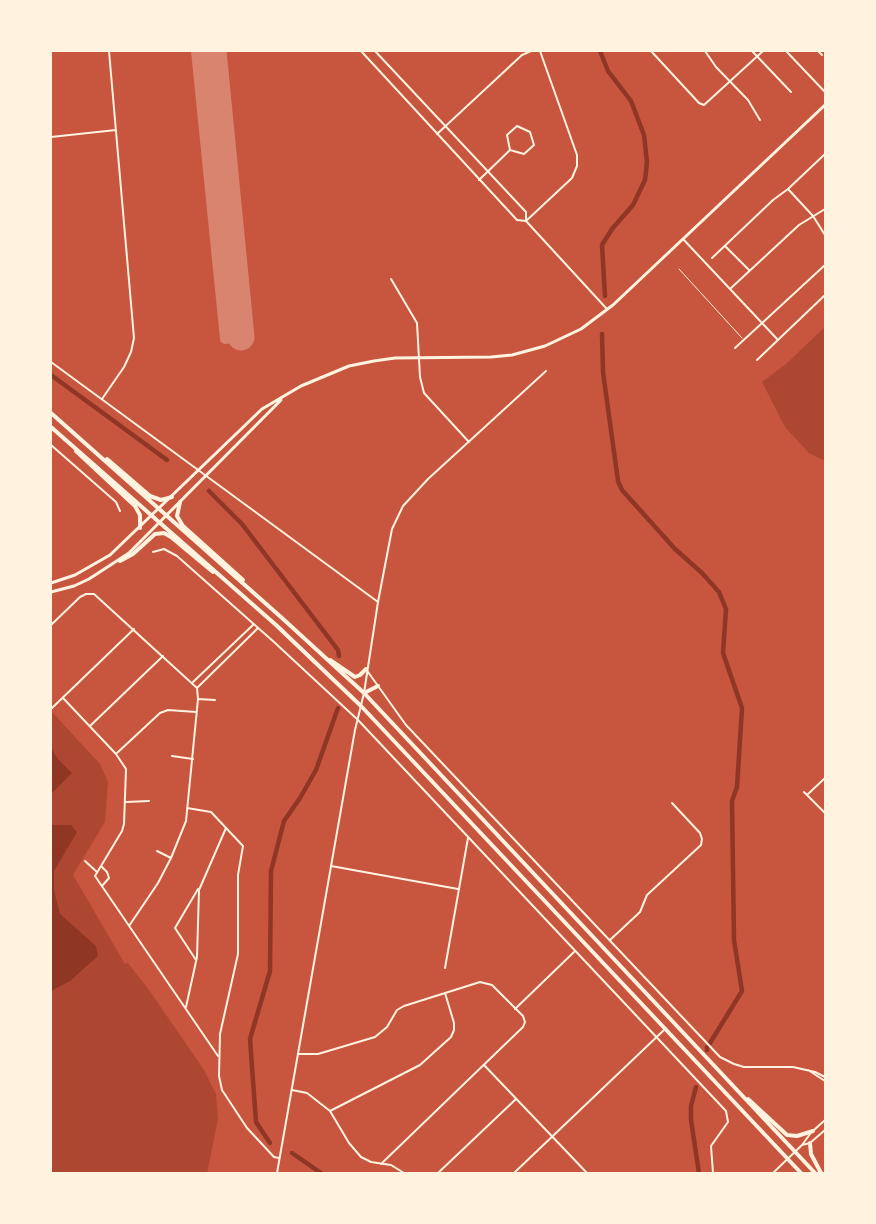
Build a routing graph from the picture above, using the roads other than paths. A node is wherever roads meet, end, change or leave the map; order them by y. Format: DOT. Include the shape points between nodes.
graph roads {
  1 [pos="108,51"];
  2 [pos="361,51"];
  3 [pos="375,51"];
  4 [pos="531,51"];
  5 [pos="540,51"];
  6 [pos="651,51"];
  7 [pos="705,51"];
  8 [pos="752,51"];
  9 [pos="763,51"];
  10 [pos="786,51"];
  11 [pos="818,51"];
  12 [pos="822,55"];
  13 [pos="757,57"];
  14 [pos="730,81"];
  15 [pos="791,92"];
  16 [pos="825,92"];
  17 [pos="825,105"];
  18 [pos="760,120"];
  19 [pos="446,126"];
  20 [pos="116,130"];
  21 [pos="437,134"];
  22 [pos="51,136"];
  23 [pos="510,150"];
  24 [pos="825,154"];
  25 [pos="487,172"];
  26 [pos="479,180"];
  27 [pos="788,189"];
  28 [pos="825,209"];
  29 [pos="813,216"];
  30 [pos="526,221"];
  31 [pos="825,236"];
  32 [pos="683,239"];
  33 [pos="724,246"];
  34 [pos="712,258"];
  35 [pos="825,265"];
  36 [pos="680,268"];
  37 [pos="749,270"];
  38 [pos="391,279"];
  39 [pos="730,288"];
  40 [pos="825,296"];
  41 [pos="608,310"];
  42 [pos="762,322"];
  43 [pos="744,340"];
  44 [pos="778,340"];
  45 [pos="735,348"];
  46 [pos="419,357"];
  47 [pos="757,360"];
  48 [pos="51,362"];
  49 [pos="546,371"];
  50 [pos="283,397"];
  51 [pos="102,399"];
  52 [pos="51,412"];
  53 [pos="51,427"];
  54 [pos="469,442"];
  55 [pos="70,443"];
  56 [pos="51,445"];
  57 [pos="92,449"];
  58 [pos="198,470"];
  59 [pos="206,476"];
  60 [pos="172,497"];
  61 [pos="180,502"];
  62 [pos="159,509"];
  63 [pos="120,511"];
  64 [pos="152,516"];
  65 [pos="166,516"];
  66 [pos="159,523"];
  67 [pos="140,528"];
  68 [pos="153,552"];
  69 [pos="120,561"];
  70 [pos="51,584"];
  71 [pos="230,585"];
  72 [pos="249,588"];
  73 [pos="51,592"];
  74 [pos="378,602"];
  75 [pos="254,624"];
  76 [pos="51,625"];
  77 [pos="258,628"];
  78 [pos="134,629"];
  79 [pos="163,656"];
  80 [pos="324,656"];
  81 [pos="366,669"];
  82 [pos="192,683"];
  83 [pos="378,686"];
  84 [pos="196,688"];
  85 [pos="364,693"];
  86 [pos="63,698"];
  87 [pos="198,699"];
  88 [pos="216,700"];
  89 [pos="361,706"];
  90 [pos="52,708"];
  91 [pos="196,712"];
  92 [pos="358,720"];
  93 [pos="90,726"];
  94 [pos="116,754"];
  95 [pos="172,756"];
  96 [pos="193,759"];
  97 [pos="825,778"];
  98 [pos="804,792"];
  99 [pos="807,795"];
  100 [pos="149,801"];
  101 [pos="126,802"];
  102 [pos="672,803"];
  103 [pos="188,808"];
  104 [pos="825,813"];
  105 [pos="226,828"];
  106 [pos="468,838"];
  107 [pos="157,851"];
  108 [pos="171,858"];
  109 [pos="85,861"];
  110 [pos="101,866"];
  111 [pos="331,866"];
  112 [pos="96,874"];
  113 [pos="201,883"];
  114 [pos="102,886"];
  115 [pos="459,890"];
  116 [pos="129,926"];
  117 [pos="609,941"];
  118 [pos="575,952"];
  119 [pos="196,960"];
  120 [pos="445,968"];
  121 [pos="445,993"];
  122 [pos="186,1008"];
  123 [pos="515,1008"];
  124 [pos="680,1015"];
  125 [pos="673,1022"];
  126 [pos="665,1029"];
  127 [pos="656,1037"];
  128 [pos="298,1054"];
  129 [pos="218,1056"];
  130 [pos="484,1065"];
  131 [pos="808,1070"];
  132 [pos="825,1077"];
  133 [pos="825,1081"];
  134 [pos="292,1090"];
  135 [pos="741,1094"];
  136 [pos="516,1099"];
  137 [pos="330,1111"];
  138 [pos="825,1120"];
  139 [pos="825,1130"];
  140 [pos="813,1131"];
  141 [pos="552,1137"];
  142 [pos="810,1143"];
  143 [pos="802,1145"];
  144 [pos="795,1152"];
  145 [pos="280,1158"];
  146 [pos="788,1159"];
  147 [pos="381,1164"];
  148 [pos="277,1173"];
  149 [pos="404,1173"];
  150 [pos="438,1173"];
  151 [pos="514,1173"];
  152 [pos="587,1173"];
  153 [pos="713,1173"];
  154 [pos="773,1173"];
  155 [pos="801,1173"];
  156 [pos="815,1173"];
  157 [pos="821,1173"];
  1 -- 20 [label="street"];
  2 -- 21 [label="street"];
  3 -- 19 [label="street"];
  4 -- 19 [label="street"];
  5 -- 30 [label="street" via="577,155 577,166 572,178"];
  6 -- 14 [label="street" via="704,105"];
  7 -- 14 [label="street"];
  8 -- 13 [label="street"];
  9 -- 13 [label="street"];
  10 -- 16 [label="street"];
  11 -- 12 [label="street"];
  13 -- 14 [label="street"];
  13 -- 15 [label="street"];
  14 -- 18 [label="street"];
  17 -- 32 [label="main road"];
  19 -- 21 [label="street"];
  19 -- 25 [label="street"];
  20 -- 22 [label="street"];
  20 -- 51 [label="street" via="134,338 124,367"];
  21 -- 26 [label="street"];
  23 -- 23 [label="street" via="524,154 534,145 530,132 517,126 507,135"];
  23 -- 25 [label="street"];
  24 -- 27 [label="street"];
  25 -- 26 [label="street"];
  25 -- 30 [label="street" via="526,212"];
  26 -- 30 [label="street" via="517,220"];
  27 -- 29 [label="street"];
  27 -- 33 [label="street"];
  28 -- 29 [label="street"];
  29 -- 31 [label="street"];
  29 -- 37 [label="street"];
  30 -- 41 [label="street"];
  32 -- 39 [label="street"];
  32 -- 41 [label="main road"];
  33 -- 34 [label="street"];
  33 -- 37 [label="street"];
  35 -- 42 [label="street"];
  36 -- 43 [label="lane"];
  37 -- 39 [label="street"];
  38 -- 46 [label="street" via="417,323"];
  39 -- 42 [label="street"];
  40 -- 44 [label="street"];
  41 -- 46 [label="main road" via="562,339 521,353"];
  42 -- 43 [label="street"];
  42 -- 44 [label="street"];
  43 -- 45 [label="street"];
  44 -- 47 [label="street"];
  46 -- 50 [label="main road" via="349,366"];
  46 -- 54 [label="street" via="424,393"];
  48 -- 51 [label="street"];
  49 -- 54 [label="street"];
  50 -- 58 [label="main road" via="262,409"];
  50 -- 59 [label="main road"];
  51 -- 58 [label="street"];
  52 -- 57 [label="highway"];
  53 -- 55 [label="highway"];
  54 -- 74 [label="street" via="400,510 390,538"];
  55 -- 64 [label="highway"];
  55 -- 67 [label="highway" via="135,506"];
  56 -- 63 [label="street" via="116,502"];
  57 -- 60 [label="highway" via="150,496 161,500"];
  57 -- 62 [label="highway"];
  58 -- 59 [label="street"];
  58 -- 60 [label="main road"];
  59 -- 61 [label="main road"];
  59 -- 74 [label="street"];
  60 -- 62 [label="main road"];
  61 -- 65 [label="main road"];
  61 -- 72 [label="highway" via="177,516 183,526"];
  62 -- 64 [label="main road"];
  62 -- 65 [label="highway"];
  64 -- 66 [label="highway"];
  64 -- 67 [label="main road"];
  65 -- 66 [label="main road"];
  65 -- 72 [label="highway"];
  66 -- 69 [label="main road"];
  66 -- 71 [label="highway"];
  67 -- 70 [label="main road" via="99,563"];
  68 -- 75 [label="street" via="173,552"];
  69 -- 71 [label="highway" via="155,534 164,533"];
  69 -- 73 [label="main road" via="81,583"];
  71 -- 89 [label="highway"];
  72 -- 80 [label="highway"];
  74 -- 81 [label="street"];
  75 -- 77 [label="street"];
  75 -- 82 [label="street"];
  76 -- 78 [label="street" via="80,597 90,594"];
  77 -- 84 [label="street"];
  77 -- 92 [label="street"];
  78 -- 79 [label="street"];
  78 -- 86 [label="street"];
  79 -- 82 [label="street"];
  79 -- 93 [label="street"];
  80 -- 81 [label="highway" via="352,676 357,677"];
  80 -- 85 [label="highway"];
  81 -- 83 [label="street"];
  81 -- 85 [label="street"];
  82 -- 84 [label="street"];
  83 -- 85 [label="highway"];
  83 -- 117 [label="street" via="406,725"];
  84 -- 87 [label="street"];
  85 -- 89 [label="street"];
  85 -- 125 [label="highway"];
  86 -- 90 [label="street"];
  86 -- 93 [label="street"];
  87 -- 88 [label="street"];
  87 -- 91 [label="street"];
  89 -- 92 [label="street"];
  89 -- 126 [label="highway"];
  91 -- 94 [label="street" via="160,713"];
  91 -- 96 [label="street"];
  92 -- 106 [label="street"];
  92 -- 111 [label="street"];
  93 -- 94 [label="street"];
  94 -- 101 [label="street" via="126,770"];
  95 -- 96 [label="street"];
  96 -- 103 [label="street"];
  97 -- 99 [label="street"];
  98 -- 99 [label="street"];
  99 -- 104 [label="street"];
  100 -- 101 [label="street"];
  101 -- 110 [label="street" via="122,831"];
  102 -- 117 [label="street" via="700,833 702,842 647,895 640,912"];
  103 -- 105 [label="street" via="208,810"];
  103 -- 108 [label="street"];
  105 -- 113 [label="street"];
  105 -- 129 [label="street" via="243,846 238,875 238,954"];
  106 -- 115 [label="street"];
  106 -- 118 [label="street"];
  107 -- 108 [label="street"];
  108 -- 116 [label="street"];
  109 -- 112 [label="street"];
  110 -- 112 [label="street"];
  110 -- 114 [label="street" via="108,875"];
  111 -- 115 [label="street"];
  111 -- 128 [label="street"];
  112 -- 114 [label="street"];
  113 -- 119 [label="street"];
  113 -- 119 [label="street" via="175,928"];
  114 -- 116 [label="street"];
  115 -- 120 [label="street"];
  116 -- 122 [label="street"];
  117 -- 124 [label="street"];
  118 -- 123 [label="street"];
  118 -- 127 [label="street"];
  119 -- 122 [label="street"];
  121 -- 123 [label="street" via="484,982"];
  121 -- 128 [label="street" via="400,1008 375,1037 318,1054"];
  121 -- 137 [label="street" via="454,1023 451,1036 420,1065"];
  122 -- 129 [label="street"];
  123 -- 130 [label="street" via="524,1019 523,1027"];
  124 -- 125 [label="street"];
  124 -- 131 [label="street" via="714,1051 734,1064"];
  125 -- 135 [label="highway"];
  126 -- 127 [label="street"];
  126 -- 146 [label="highway"];
  127 -- 141 [label="street"];
  127 -- 153 [label="street" via="728,1115 727,1125 711,1146"];
  128 -- 134 [label="street"];
  129 -- 145 [label="street" via="222,1089 229,1101 247,1128 274,1157"];
  130 -- 136 [label="street"];
  130 -- 147 [label="street"];
  131 -- 132 [label="street"];
  131 -- 133 [label="street"];
  134 -- 137 [label="street" via="307,1093"];
  134 -- 145 [label="street"];
  135 -- 140 [label="highway" via="787,1135"];
  135 -- 144 [label="highway"];
  136 -- 141 [label="street"];
  136 -- 150 [label="street"];
  137 -- 147 [label="street" via="353,1149 365,1159"];
  138 -- 140 [label="street"];
  139 -- 142 [label="street"];
  140 -- 143 [label="street"];
  141 -- 151 [label="street"];
  141 -- 152 [label="street"];
  142 -- 143 [label="street"];
  142 -- 157 [label="highway"];
  143 -- 144 [label="street"];
  144 -- 146 [label="street"];
  144 -- 156 [label="highway"];
  145 -- 148 [label="street"];
  146 -- 154 [label="street"];
  146 -- 155 [label="highway"];
  147 -- 149 [label="street"];
}
